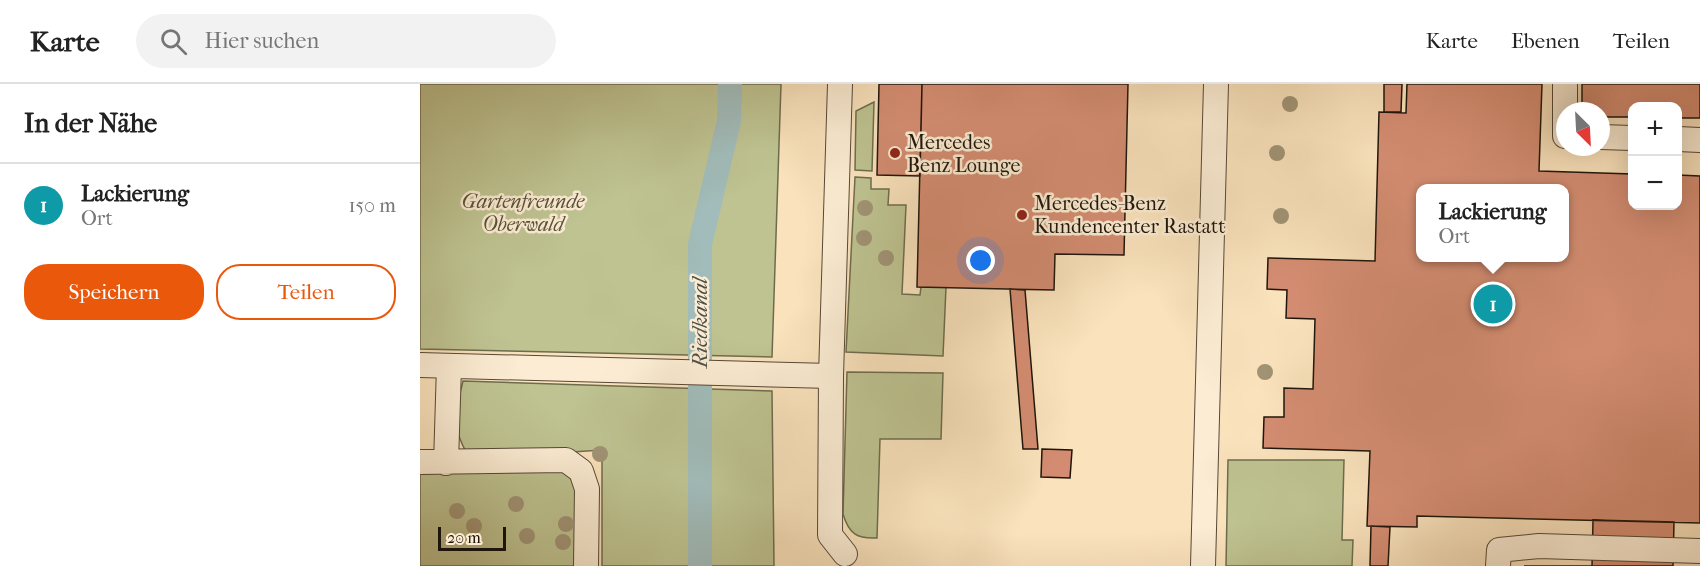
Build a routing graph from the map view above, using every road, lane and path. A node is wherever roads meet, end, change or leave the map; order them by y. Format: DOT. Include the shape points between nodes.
graph roads {
  1 [pos="840,84"];
  2 [pos="1216,84"];
  3 [pos="1564,84"];
  4 [pos="1564,102"];
  5 [pos="1610,137"];
  6 [pos="1628,138"];
  7 [pos="1682,139"];
  8 [pos="1700,140"];
  9 [pos="420,365"];
  10 [pos="449,366"];
  11 [pos="831,376"];
  12 [pos="420,462"];
  13 [pos="446,463"];
  14 [pos="1700,550"];
  15 [pos="845,554"];
  16 [pos="586,566"];
  17 [pos="1203,566"];
  18 [pos="1498,566"];
  1 -- 11 [label="lane"];
  2 -- 17 [label="lane"];
  3 -- 4 [label="lane"];
  5 -- 6 [label="lane"];
  7 -- 8 [label="lane"];
  9 -- 10 [label="lane"];
  10 -- 11 [label="lane"];
  10 -- 13 [label="lane"];
  11 -- 15 [label="lane" via="830,535"];
  12 -- 13 [label="lane"];
  13 -- 16 [label="lane" via="566,460 581,471 587,489"];
  14 -- 18 [label="lane" via="1539,546 1499,550"];
}
